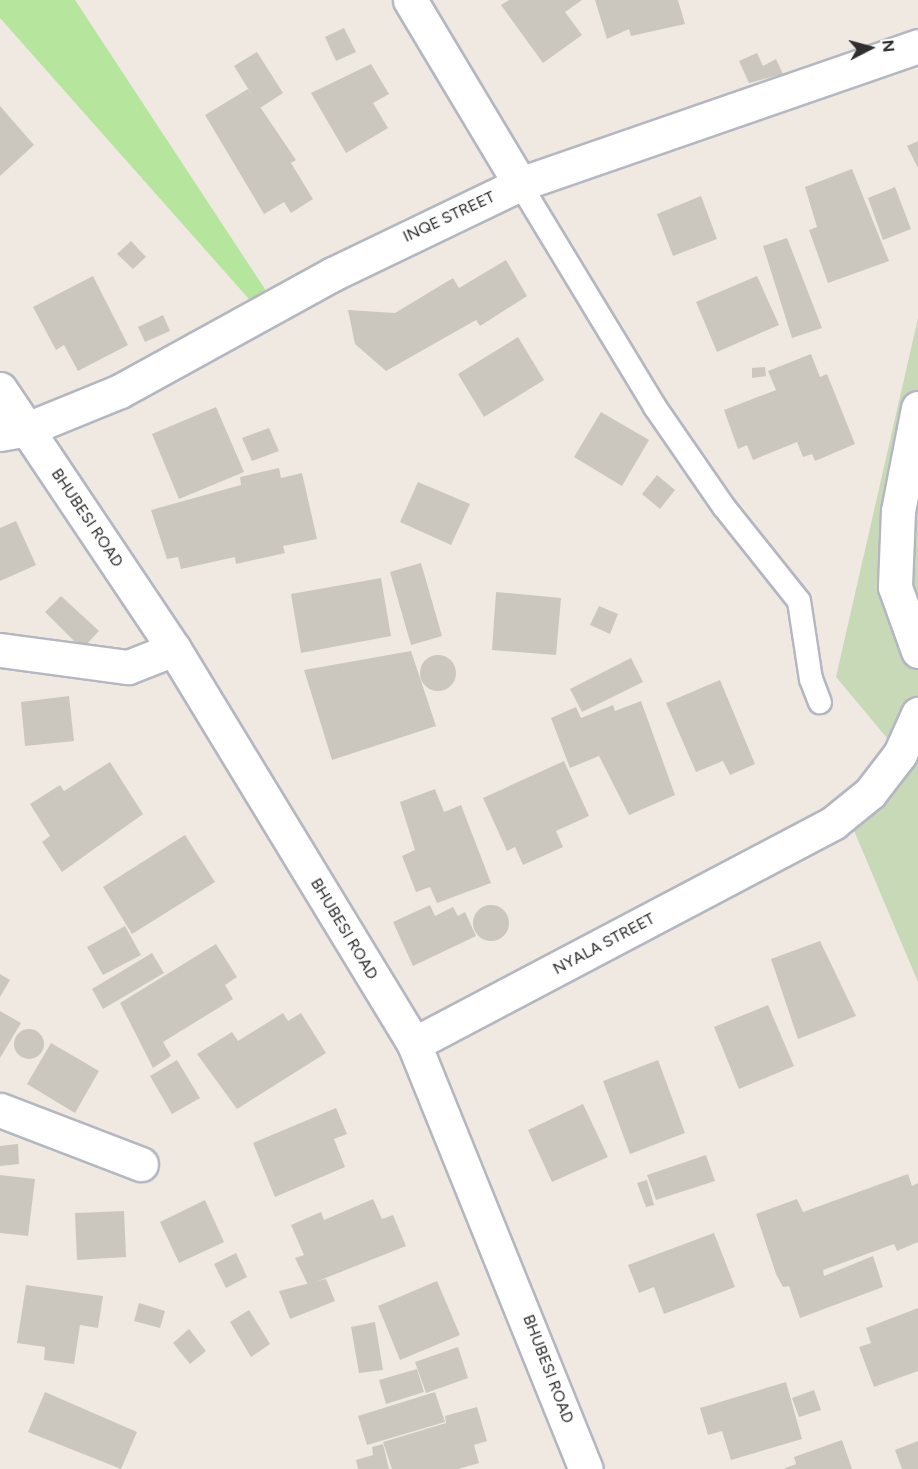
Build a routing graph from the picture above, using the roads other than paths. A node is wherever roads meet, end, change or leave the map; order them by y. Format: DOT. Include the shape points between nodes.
graph roads {
  1 [pos="410,0"];
  2 [pos="918,46"];
  3 [pos="520,184"];
  4 [pos="0,389"];
  5 [pos="918,408"];
  6 [pos="13,431"];
  7 [pos="174,649"];
  8 [pos="0,650"];
  9 [pos="917,657"];
  10 [pos="820,702"];
  11 [pos="918,714"];
  12 [pos="414,1044"];
  13 [pos="0,1110"];
  14 [pos="141,1164"];
  15 [pos="586,1469"];
  1 -- 3 [label="street"];
  2 -- 3 [label="street, INQE STREET"];
  3 -- 6 [label="street, INQE STREET" via="333,274 120,391"];
  3 -- 10 [label="lane" via="655,407 724,507 799,601 811,679"];
  4 -- 6 [label="street, BHUBESI ROAD"];
  5 -- 9 [label="street" via="898,510 895,587"];
  6 -- 7 [label="street, BHUBESI ROAD"];
  7 -- 8 [label="street" via="128,667"];
  7 -- 12 [label="street, BHUBESI ROAD"];
  11 -- 12 [label="street, NYALA STREET" via="900,754 870,793 833,823"];
  12 -- 15 [label="street, BHUBESI ROAD"];
  13 -- 14 [label="street"];
}
